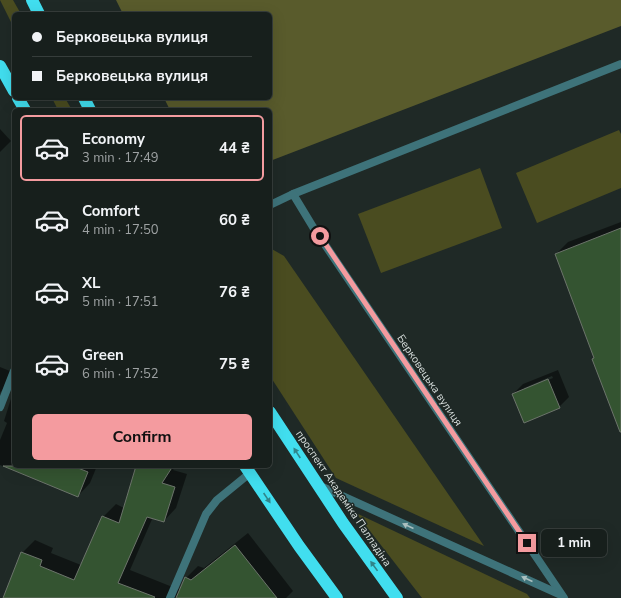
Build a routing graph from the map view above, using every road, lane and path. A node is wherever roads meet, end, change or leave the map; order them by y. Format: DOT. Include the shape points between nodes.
graph roads {
  1 [pos="32,0"];
  2 [pos="39,12"];
  3 [pos="621,64"];
  4 [pos="0,66"];
  5 [pos="12,87"];
  6 [pos="293,194"];
  7 [pos="272,204"];
  8 [pos="12,376"];
  9 [pos="0,407"];
  10 [pos="272,415"];
  11 [pos="247,470"];
  12 [pos="318,485"];
  13 [pos="563,597"];
  14 [pos="170,598"];
  15 [pos="337,598"];
  16 [pos="396,598"];
  1 -- 2 [label="highway"];
  3 -- 6 [label="street"];
  4 -- 5 [label="highway"];
  6 -- 7 [label="street"];
  6 -- 13 [label="street, Берковецька вулиця"];
  8 -- 9 [label="street"];
  12 -- 10 [label="highway, проспект Академіка Палладіна, one-way"];
  11 -- 14 [label="street" via="206,514"];
  11 -- 15 [label="highway, one-way"];
  13 -- 12 [label="street, one-way"];
  16 -- 12 [label="highway, проспект Академіка Палладіна, one-way"];
}
